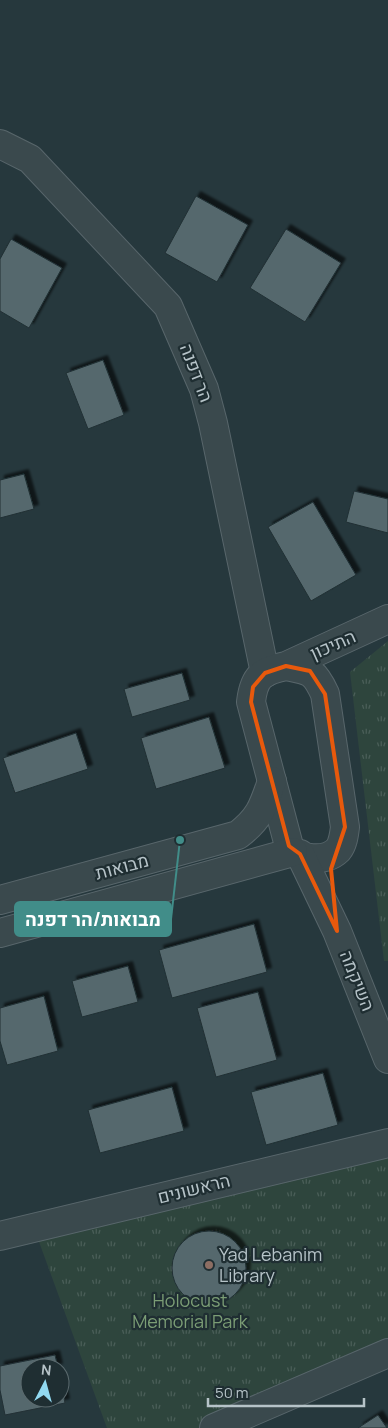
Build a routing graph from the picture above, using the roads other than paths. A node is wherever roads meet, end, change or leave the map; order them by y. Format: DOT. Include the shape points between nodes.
graph roads {
  1 [pos="0,144"];
  2 [pos="384,621"];
  3 [pos="276,669"];
  4 [pos="325,694"];
  5 [pos="272,781"];
  6 [pos="338,849"];
  7 [pos="297,853"];
  8 [pos="0,900"];
  9 [pos="337,931"];
  10 [pos="0,933"];
  11 [pos="388,1059"];
  12 [pos="388,1143"];
  13 [pos="0,1236"];
  14 [pos="388,1353"];
  15 [pos="214,1428"];
  1 -- 3 [label="street, הר דפנה" via="30,160 168,306 204,389"];
  2 -- 3 [label="street, התיכון"];
  2 -- 4 [label="street, התיכון" via="339,659 330,671"];
  3 -- 4 [label="street" via="310,671"];
  3 -- 5 [label="street, השיקמה" via="258,678 252,687 251,702"];
  4 -- 6 [label="street, השיקמה" via="345,827"];
  5 -- 7 [label="street, השיקמה" via="289,846"];
  5 -- 8 [label="street, מבואות" via="263,808 252,824 238,835"];
  6 -- 7 [label="street" via="326,856 309,858"];
  6 -- 9 [label="street, השיקמה" via="331,868"];
  7 -- 9 [label="street, השיקמה"];
  7 -- 10 [label="street, מבואות"];
  9 -- 11 [label="street, השיקמה"];
  12 -- 13 [label="street, הראשונים"];
  14 -- 15 [label="street"];
}
